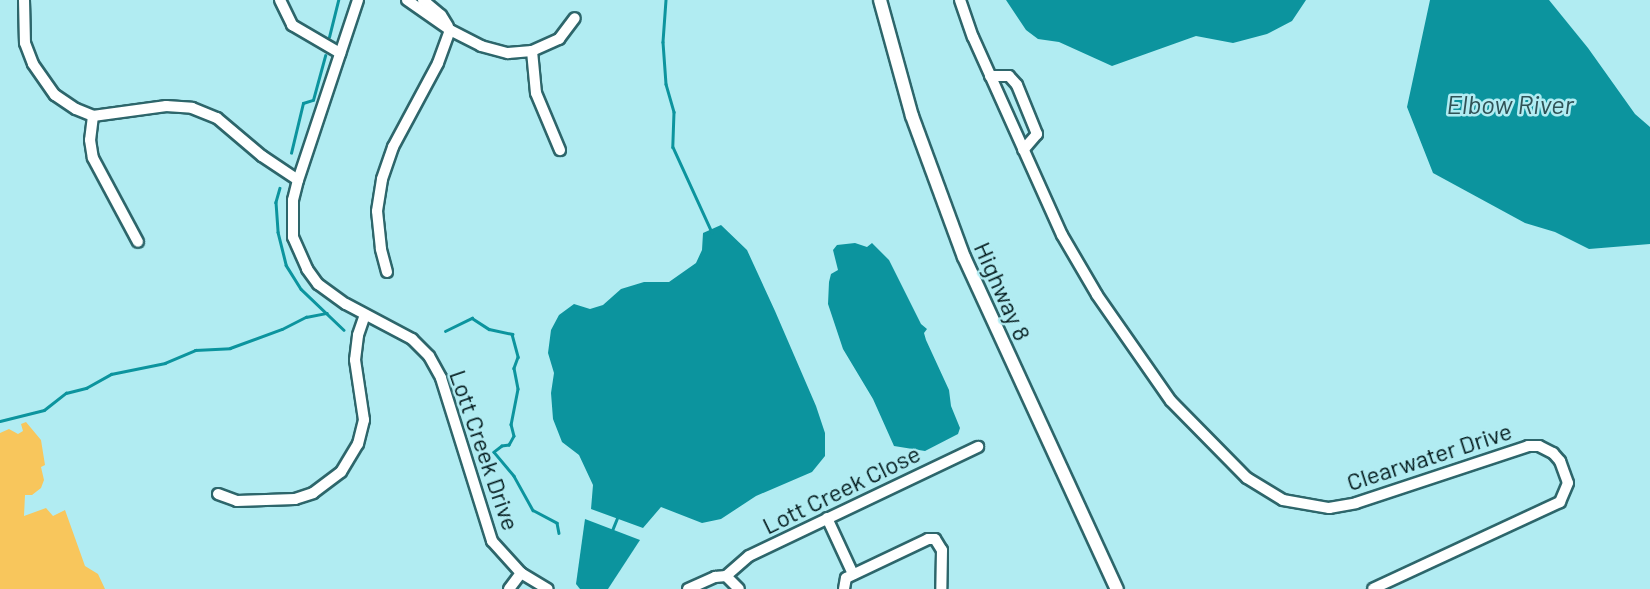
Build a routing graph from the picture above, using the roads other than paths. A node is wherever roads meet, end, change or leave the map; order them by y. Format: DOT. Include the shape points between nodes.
graph roads {
  1 [pos="24,0"];
  2 [pos="280,0"];
  3 [pos="358,0"];
  4 [pos="407,0"];
  5 [pos="423,0"];
  6 [pos="880,0"];
  7 [pos="960,0"];
  8 [pos="575,18"];
  9 [pos="450,30"];
  10 [pos="532,51"];
  11 [pos="340,53"];
  12 [pos="990,76"];
  13 [pos="93,116"];
  14 [pos="560,150"];
  15 [pos="1023,150"];
  16 [pos="298,180"];
  17 [pos="138,242"];
  18 [pos="387,272"];
  19 [pos="365,315"];
  20 [pos="978,447"];
  21 [pos="218,494"];
  22 [pos="827,519"];
  23 [pos="521,573"];
  24 [pos="853,574"];
  25 [pos="726,576"];
  26 [pos="509,589"];
  27 [pos="548,589"];
  28 [pos="688,589"];
  29 [pos="738,589"];
  30 [pos="844,589"];
  31 [pos="941,589"];
  32 [pos="1117,589"];
  33 [pos="1373,589"];
  1 -- 13 [label="street" via="25,43 43,82 55,95"];
  2 -- 11 [label="street" via="292,24"];
  3 -- 11 [label="street, Lott Creek Drive"];
  4 -- 9 [label="street"];
  5 -- 9 [label="street"];
  6 -- 32 [label="main road, Highway 8" via="912,116 964,257"];
  7 -- 12 [label="street, Clearwater Drive"];
  8 -- 10 [label="street" via="559,39"];
  9 -- 10 [label="street" via="508,53"];
  9 -- 18 [label="street" via="382,179 377,211"];
  10 -- 14 [label="street" via="536,93"];
  11 -- 16 [label="street, Lott Creek Drive"];
  12 -- 15 [label="street, Clearwater Drive"];
  12 -- 15 [label="street" via="1009,76 1017,85 1037,134"];
  13 -- 16 [label="street" via="166,106 192,108 217,118"];
  13 -- 17 [label="street" via="89,140 93,158"];
  15 -- 33 [label="street, Clearwater Drive" via="1062,235 1135,353 1171,401 1266,492 1306,506 1329,508 1528,446 1539,446 1560,461 1568,483 1560,502"];
  16 -- 19 [label="street, Lott Creek Drive" via="291,219 303,261 325,289"];
  19 -- 21 [label="street" via="355,360 364,420 358,444 341,472 313,493 295,499 237,501"];
  19 -- 23 [label="street, Lott Creek Drive" via="412,339 429,356 441,378 483,523 497,549"];
  20 -- 22 [label="street, Lott Creek Close"];
  22 -- 24 [label="street"];
  22 -- 25 [label="street, Lott Creek Close" via="741,561"];
  23 -- 26 [label="street"];
  23 -- 27 [label="street, Lott Creek Drive"];
  24 -- 30 [label="street" via="846,578"];
  24 -- 31 [label="street" via="935,539 942,550"];
  25 -- 28 [label="street"];
  25 -- 29 [label="street"];
}
